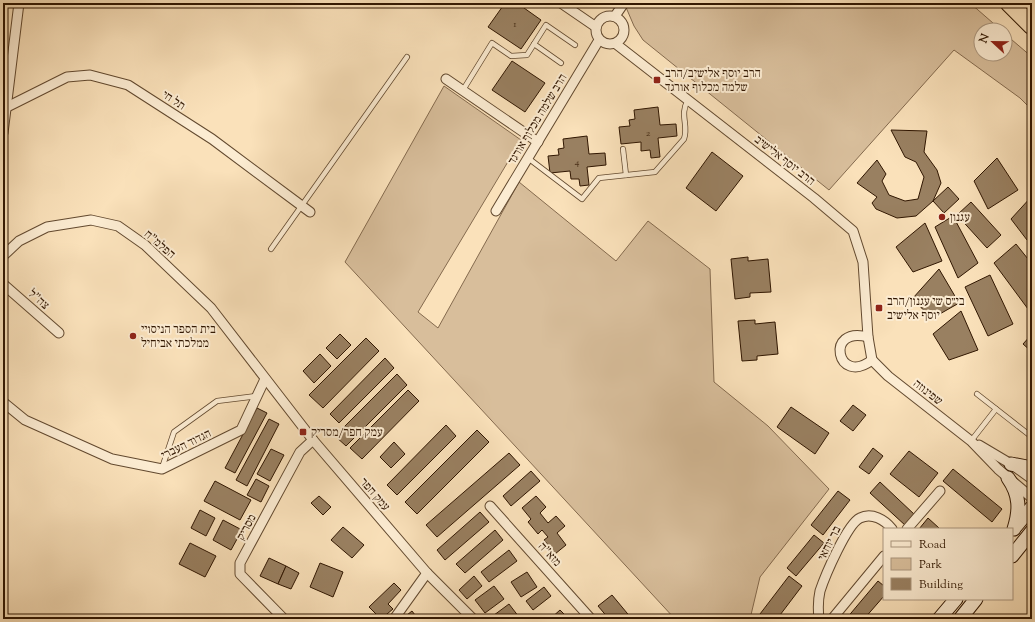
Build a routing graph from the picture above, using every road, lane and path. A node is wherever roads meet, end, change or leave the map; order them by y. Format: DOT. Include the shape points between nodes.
graph roads {
  1 [pos="19,3"];
  2 [pos="561,3"];
  3 [pos="624,3"];
  4 [pos="1009,3"];
  5 [pos="1020,3"];
  6 [pos="1032,13"];
  7 [pos="615,16"];
  8 [pos="1032,26"];
  9 [pos="596,27"];
  10 [pos="599,40"];
  11 [pos="534,44"];
  12 [pos="575,44"];
  13 [pos="616,44"];
  14 [pos="407,57"];
  15 [pos="561,62"];
  16 [pos="446,79"];
  17 [pos="463,90"];
  18 [pos="688,100"];
  19 [pos="7,106"];
  20 [pos="3,133"];
  21 [pos="538,142"];
  22 [pos="623,148"];
  23 [pos="528,158"];
  24 [pos="626,175"];
  25 [pos="301,206"];
  26 [pos="496,211"];
  27 [pos="310,212"];
  28 [pos="271,249"];
  29 [pos="3,256"];
  30 [pos="3,284"];
  31 [pos="58,333"];
  32 [pos="868,337"];
  33 [pos="872,360"];
  34 [pos="265,379"];
  35 [pos="977,394"];
  36 [pos="258,396"];
  37 [pos="3,402"];
  38 [pos="996,409"];
  39 [pos="1032,437"];
  40 [pos="313,440"];
  41 [pos="971,441"];
  42 [pos="1011,464"];
  43 [pos="1032,468"];
  44 [pos="162,469"];
  45 [pos="1008,478"];
  46 [pos="1032,479"];
  47 [pos="940,491"];
  48 [pos="1032,498"];
  49 [pos="490,506"];
  50 [pos="1032,507"];
  51 [pos="891,528"];
  52 [pos="908,528"];
  53 [pos="1013,530"];
  54 [pos="1032,531"];
  55 [pos="1013,555"];
  56 [pos="883,557"];
  57 [pos="427,573"];
  58 [pos="955,600"];
  59 [pos="975,600"];
  60 [pos="284,619"];
  61 [pos="394,619"];
  62 [pos="473,619"];
  63 [pos="591,619"];
  64 [pos="819,619"];
  65 [pos="832,619"];
  66 [pos="939,619"];
  67 [pos="960,619"];
  1 -- 19 [label="street"];
  2 -- 9 [label="street"];
  3 -- 7 [label="street"];
  4 -- 8 [label="highway"];
  5 -- 6 [label="highway"];
  7 -- 9 [label="street" via="605,16"];
  7 -- 13 [label="street" via="622,23 624,32"];
  9 -- 10 [label="street" via="595,32"];
  10 -- 13 [label="street" via="607,45"];
  10 -- 21 [label="street, הרב שלמה מכלוף אורגד"];
  11 -- 12 [label="lane" via="546,25"];
  11 -- 15 [label="lane"];
  11 -- 17 [label="lane" via="527,55 511,56 492,43"];
  13 -- 18 [label="street, הרב יוסף אלישיב"];
  14 -- 25 [label="lane"];
  16 -- 17 [label="street"];
  17 -- 21 [label="street"];
  18 -- 24 [label="lane" via="683,111 684,139 655,172"];
  18 -- 32 [label="street, הרב יוסף אלישיב" via="853,231 863,262"];
  19 -- 20 [label="street"];
  19 -- 25 [label="street, תל חי" via="68,77 90,75 128,85 212,139"];
  21 -- 23 [label="street, הרב שלמה מכלוף אורגד"];
  22 -- 24 [label="lane"];
  23 -- 24 [label="lane" via="582,199 599,178"];
  23 -- 26 [label="street, הרב שלמה מכלוף אורגד"];
  25 -- 27 [label="street, תל חי"];
  25 -- 28 [label="lane"];
  29 -- 34 [label="street, הפלמ\"ח" via="19,241 47,227 91,220 118,226 145,245 211,308"];
  30 -- 31 [label="street, צה\"ל"];
  32 -- 33 [label="street"];
  32 -- 33 [label="street" via="857,334 847,337 840,346 841,357 843,362 852,367 862,367"];
  33 -- 41 [label="street, שפינוזה" via="888,376"];
  34 -- 36 [label="street, הגדוד העברי"];
  34 -- 40 [label="street, עמק חפר"];
  35 -- 38 [label="lane"];
  36 -- 44 [label="street, הגדוד העברי" via="241,430"];
  36 -- 44 [label="lane" via="217,401 174,432"];
  37 -- 44 [label="street, הגדוד העברי" via="25,420 112,459"];
  38 -- 39 [label="lane"];
  38 -- 41 [label="lane"];
  40 -- 57 [label="street, עמק חפר"];
  40 -- 60 [label="street, מסריק" via="300,452 240,564 240,574"];
  41 -- 42 [label="street, שפינוזה"];
  41 -- 45 [label="street, שפינוזה"];
  42 -- 43 [label="main road"];
  42 -- 46 [label="street, שפינוזה"];
  45 -- 48 [label="street, שפינוזה"];
  45 -- 53 [label="main road" via="1018,501 1018,513"];
  47 -- 52 [label="street"];
  49 -- 63 [label="street, מזא\"ה"];
  50 -- 53 [label="main road"];
  51 -- 64 [label="street, בר יוחאי" via="886,521 871,515 860,518 851,527 820,592"];
  54 -- 55 [label="main road"];
  56 -- 65 [label="street"];
  57 -- 61 [label="street"];
  57 -- 62 [label="street, עמק חפר"];
  58 -- 66 [label="main road"];
  59 -- 67 [label="main road"];
}
